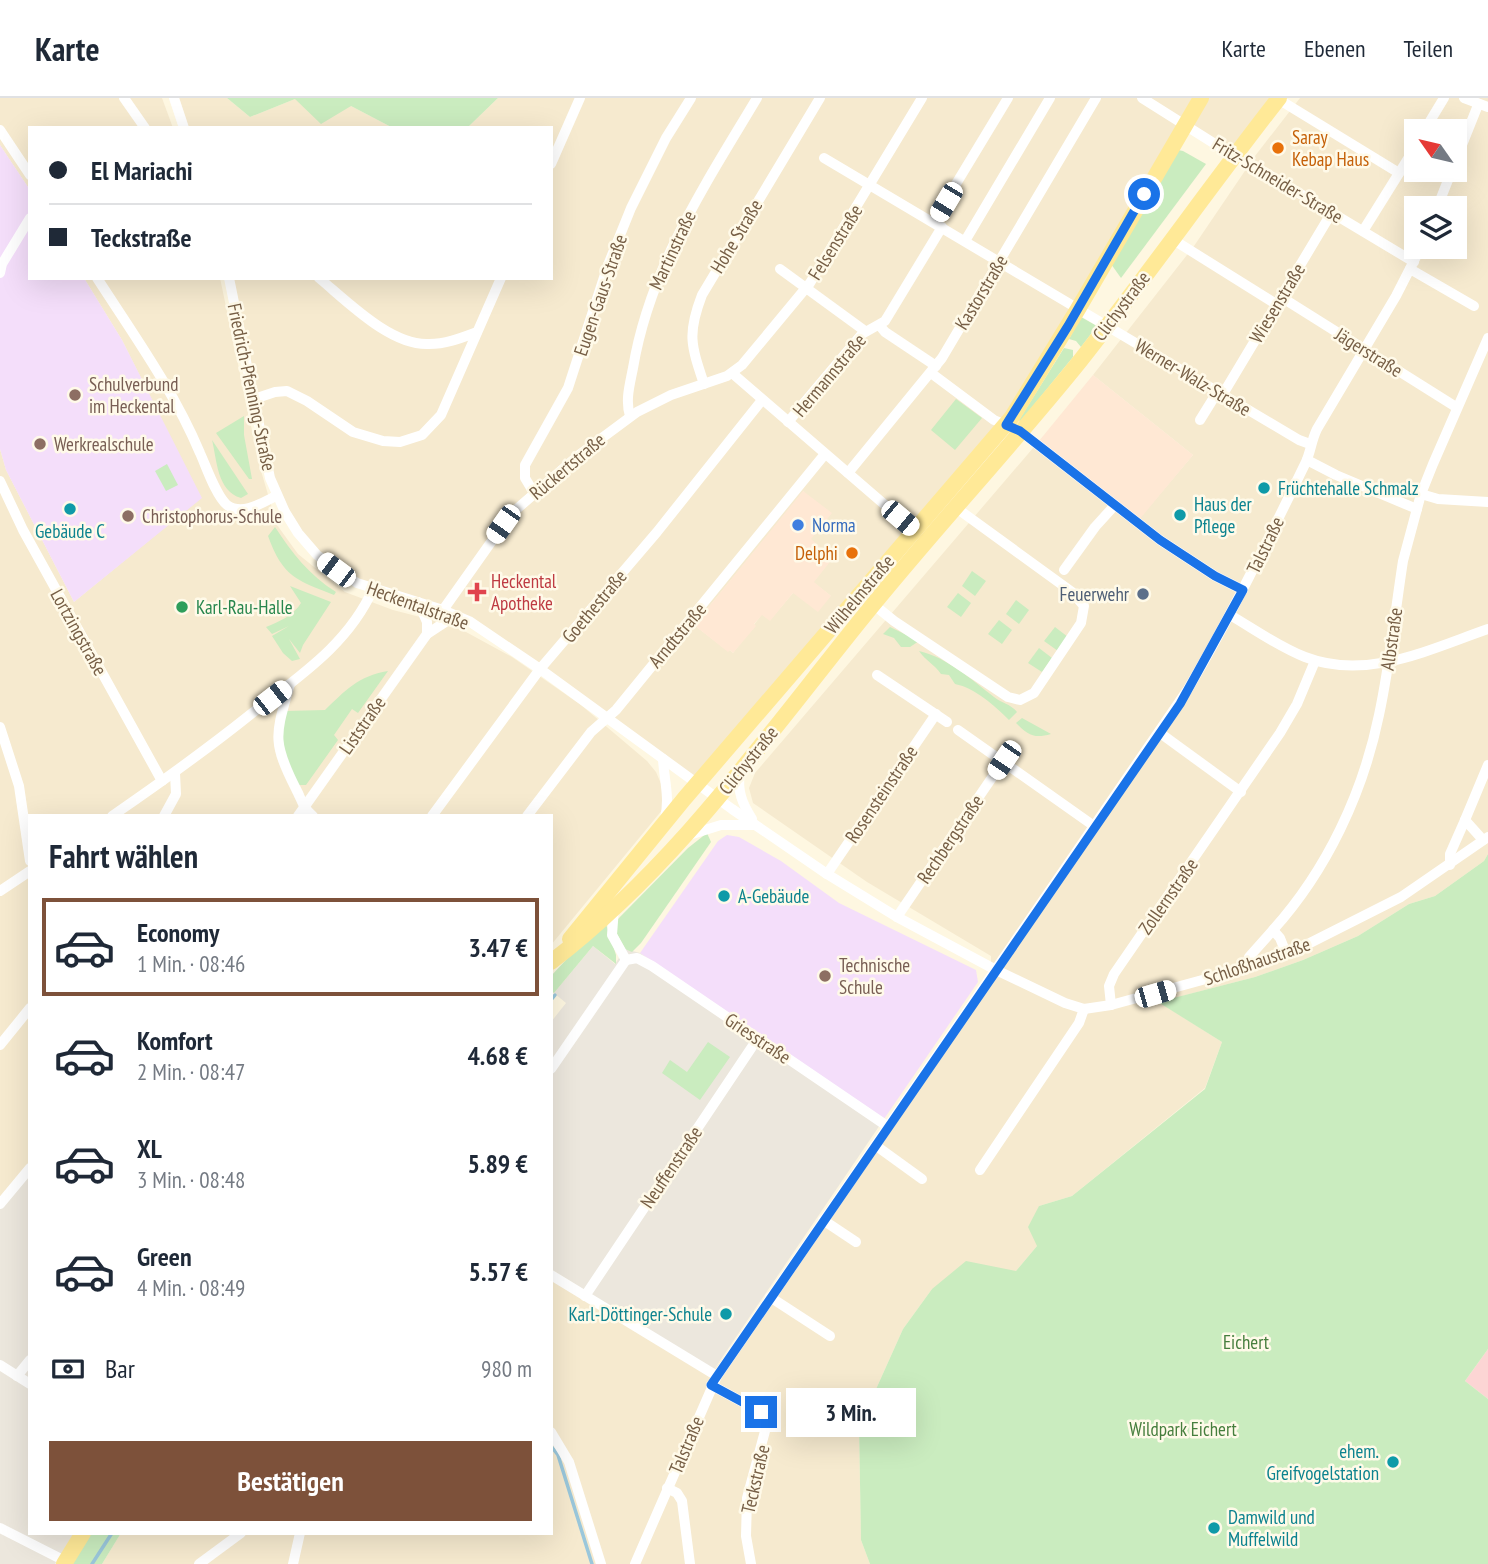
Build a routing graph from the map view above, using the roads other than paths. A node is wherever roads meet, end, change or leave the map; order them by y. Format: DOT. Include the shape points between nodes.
graph roads {
  1 [pos="124,98"];
  2 [pos="174,98"];
  3 [pos="580,98"];
  4 [pos="691,98"];
  5 [pos="757,98"];
  6 [pos="820,98"];
  7 [pos="922,98"];
  8 [pos="1008,98"];
  9 [pos="1050,98"];
  10 [pos="1096,98"];
  11 [pos="1142,98"];
  12 [pos="1200,98"];
  13 [pos="1279,98"];
  14 [pos="1444,98"];
  15 [pos="1464,98"];
  16 [pos="1483,106"];
  17 [pos="1431,119"];
  18 [pos="1185,123"];
  19 [pos="144,126"];
  20 [pos="183,126"];
  21 [pos="0,130"];
  22 [pos="1467,139"];
  23 [pos="1234,156"];
  24 [pos="824,158"];
  25 [pos="553,159"];
  26 [pos="1404,165"];
  27 [pos="28,172"];
  28 [pos="1399,173"];
  29 [pos="870,185"];
  30 [pos="1332,212"];
  31 [pos="28,221"];
  32 [pos="938,225"];
  33 [pos="1363,231"];
  34 [pos="1172,239"];
  35 [pos="965,241"];
  36 [pos="1415,259"];
  37 [pos="999,262"];
  38 [pos="1412,266"];
  39 [pos="779,269"];
  40 [pos="0,273"];
  41 [pos="98,280"];
  42 [pos="229,280"];
  43 [pos="321,280"];
  44 [pos="500,280"];
  45 [pos="807,288"];
  46 [pos="1279,301"];
  47 [pos="1474,306"];
  48 [pos="1078,309"];
  49 [pos="880,326"];
  50 [pos="1107,326"];
  51 [pos="865,331"];
  52 [pos="477,332"];
  53 [pos="1488,338"];
  54 [pos="1058,342"];
  55 [pos="1364,349"];
  56 [pos="1079,362"];
  57 [pos="933,370"];
  58 [pos="732,373"];
  59 [pos="704,384"];
  60 [pos="1220,393"];
  61 [pos="254,399"];
  62 [pos="762,400"];
  63 [pos="1457,407"];
  64 [pos="630,416"];
  65 [pos="1200,420"];
  66 [pos="788,422"];
  67 [pos="1013,428"];
  68 [pos="1310,444"];
  69 [pos="825,454"];
  70 [pos="1307,460"];
  71 [pos="848,473"];
  72 [pos="0,481"];
  73 [pos="534,493"];
  74 [pos="1421,494"];
  75 [pos="276,496"];
  76 [pos="1488,502"];
  77 [pos="1115,505"];
  78 [pos="955,508"];
  79 [pos="1417,509"];
  80 [pos="914,530"];
  81 [pos="1064,570"];
  82 [pos="373,589"];
  83 [pos="1243,590"];
  84 [pos="418,603"];
  85 [pos="873,604"];
  86 [pos="443,610"];
  87 [pos="456,615"];
  88 [pos="1230,615"];
  89 [pos="1488,629"];
  90 [pos="427,634"];
  91 [pos="1315,661"];
  92 [pos="1387,663"];
  93 [pos="540,669"];
  94 [pos="877,675"];
  95 [pos="290,684"];
  96 [pos="936,714"];
  97 [pos="608,718"];
  98 [pos="947,722"];
  99 [pos="0,727"];
  100 [pos="958,730"];
  101 [pos="1160,733"];
  102 [pos="663,759"];
  103 [pos="1004,760"];
  104 [pos="1488,765"];
  105 [pos="741,771"];
  106 [pos="175,773"];
  107 [pos="162,781"];
  108 [pos="697,784"];
  109 [pos="1241,792"];
  110 [pos="717,798"];
  111 [pos="301,812"];
  112 [pos="115,814"];
  113 [pos="165,814"];
  114 [pos="433,814"];
  115 [pos="529,814"];
  116 [pos="1465,820"];
  117 [pos="664,822"];
  118 [pos="755,825"];
  119 [pos="1094,826"];
  120 [pos="1485,839"];
  121 [pos="680,840"];
  122 [pos="28,847"];
  123 [pos="1450,864"];
  124 [pos="28,873"];
  125 [pos="827,874"];
  126 [pos="0,891"];
  127 [pos="614,908"];
  128 [pos="897,917"];
  129 [pos="1273,930"];
  130 [pos="1286,953"];
  131 [pos="553,960"];
  132 [pos="553,960"];
  133 [pos="626,960"];
  134 [pos="1246,968"];
  135 [pos="996,970"];
  136 [pos="1111,1005"];
  137 [pos="1084,1009"];
  138 [pos="28,1010"];
  139 [pos="758,1038"];
  140 [pos="0,1045"];
  141 [pos="553,1066"];
  142 [pos="887,1126"];
  143 [pos="875,1144"];
  144 [pos="28,1170"];
  145 [pos="980,1170"];
  146 [pos="922,1179"];
  147 [pos="0,1204"];
  148 [pos="823,1220"];
  149 [pos="856,1242"];
  150 [pos="553,1276"];
  151 [pos="585,1296"];
  152 [pos="770,1297"];
  153 [pos="830,1335"];
  154 [pos="28,1362"];
  155 [pos="0,1365"];
  156 [pos="17,1376"];
  157 [pos="714,1381"];
  158 [pos="28,1383"];
  159 [pos="553,1435"];
  160 [pos="667,1488"];
  161 [pos="0,1528"];
  162 [pos="82,1535"];
  163 [pos="238,1535"];
  164 [pos="300,1535"];
  165 [pos="64,1563"];
  166 [pos="199,1564"];
  167 [pos="293,1564"];
  168 [pos="601,1564"];
  169 [pos="635,1564"];
  170 [pos="690,1564"];
  171 [pos="751,1564"];
  1 -- 19 [label="street"];
  2 -- 20 [label="street"];
  3 -- 25 [label="street"];
  4 -- 73 [label="street, Eugen-Gaus-Straße" via="631,208 568,388 525,466 525,478"];
  5 -- 64 [label="street, Martinstraße" via="682,224 655,284 634,359 627,401"];
  6 -- 59 [label="street, Hohe Straße" via="702,295 691,343"];
  7 -- 29 [label="street, Felsenstraße"];
  8 -- 32 [label="street, Hermannstraße"];
  9 -- 35 [label="street"];
  10 -- 37 [label="street, Kastorstraße"];
  11 -- 18 [label="street, Fritz-Schneider-Straße"];
  12 -- 18 [label="main road, Wilhelmstraße"];
  13 -- 23 [label="main road, Clichystraße"];
  13 -- 28 [label="street"];
  14 -- 17 [label="street"];
  15 -- 16 [label="street"];
  16 -- 22 [label="street"];
  18 -- 23 [label="street, Fritz-Schneider-Straße"];
  18 -- 48 [label="main road, Wilhelmstraße"];
  21 -- 27 [label="street"];
  23 -- 30 [label="street, Fritz-Schneider-Straße"];
  23 -- 34 [label="main road, Clichystraße"];
  24 -- 29 [label="street, Werner-Walz-Straße"];
  26 -- 28 [label="street"];
  28 -- 33 [label="street"];
  29 -- 32 [label="street, Werner-Walz-Straße"];
  29 -- 45 [label="street, Felsenstraße"];
  30 -- 33 [label="street, Fritz-Schneider-Straße"];
  30 -- 46 [label="street, Wiesenstraße"];
  31 -- 40 [label="street"];
  32 -- 35 [label="street, Werner-Walz-Straße"];
  32 -- 49 [label="street, Hermannstraße"];
  33 -- 38 [label="street, Fritz-Schneider-Straße"];
  34 -- 46 [label="street, Jägerstraße"];
  34 -- 50 [label="main road, Clichystraße"];
  35 -- 37 [label="street, Werner-Walz-Straße"];
  36 -- 38 [label="street, Talstraße"];
  37 -- 48 [label="street, Werner-Walz-Straße"];
  37 -- 57 [label="street, Kastorstraße"];
  38 -- 47 [label="street, Fritz-Schneider-Straße"];
  38 -- 55 [label="street, Talstraße"];
  39 -- 45 [label="street"];
  41 -- 75 [label="street" via="152,363 225,504 236,510"];
  42 -- 61 [label="street, Friedrich-Pfenning-Straße"];
  43 -- 52 [label="street" via="401,340 426,345"];
  44 -- 52 [label="street"];
  45 -- 51 [label="street"];
  45 -- 58 [label="street, Felsenstraße"];
  46 -- 55 [label="street, Jägerstraße"];
  46 -- 60 [label="street, Wiesenstraße"];
  48 -- 50 [label="street, Werner-Walz-Straße"];
  48 -- 54 [label="main road, Wilhelmstraße"];
  49 -- 51 [label="street, Hermannstraße"];
  49 -- 57 [label="street"];
  50 -- 56 [label="main road, Clichystraße"];
  50 -- 60 [label="street, Werner-Walz-Straße"];
  51 -- 66 [label="street, Hermannstraße"];
  52 -- 61 [label="street" via="441,415 422,435 400,442 353,432 287,391"];
  53 -- 63 [label="street, Albstraße"];
  54 -- 56 [label="main road" via="1074,344"];
  54 -- 67 [label="main road, Wilhelmstraße"];
  55 -- 63 [label="street, Jägerstraße"];
  55 -- 68 [label="street, Talstraße"];
  56 -- 67 [label="main road, Clichystraße"];
  57 -- 67 [label="street" via="989,416"];
  57 -- 71 [label="street, Kastorstraße"];
  58 -- 59 [label="street, Rückertstraße"];
  58 -- 62 [label="street"];
  59 -- 64 [label="street, Rückertstraße" via="671,394"];
  60 -- 65 [label="street, Wiesenstraße"];
  60 -- 68 [label="street, Werner-Walz-Straße"];
  61 -- 75 [label="street, Friedrich-Pfenning-Straße"];
  62 -- 66 [label="street"];
  62 -- 93 [label="street, Goethestraße"];
  63 -- 74 [label="street, Albstraße"];
  64 -- 73 [label="street, Rückertstraße"];
  66 -- 69 [label="street"];
  67 -- 77 [label="street"];
  67 -- 78 [label="main road, Clichystraße"];
  67 -- 80 [label="main road, Wilhelmstraße"];
  68 -- 70 [label="street, Talstraße"];
  69 -- 71 [label="street"];
  69 -- 97 [label="street, Arndtstraße"];
  70 -- 79 [label="street"];
  70 -- 83 [label="street, Talstraße"];
  71 -- 80 [label="street"];
  72 -- 107 [label="street, Lortzingstraße"];
  73 -- 86 [label="street, Rückertstraße" via="510,514"];
  74 -- 76 [label="street"];
  74 -- 79 [label="street, Albstraße"];
  75 -- 82 [label="street, Heckentalstraße" via="317,555"];
  77 -- 81 [label="street"];
  77 -- 83 [label="street" via="1195,564"];
  78 -- 85 [label="main road, Clichystraße"];
  78 -- 85 [label="street" via="1072,592 1084,606 1082,623 1034,693 1020,699 1008,697"];
  79 -- 92 [label="street, Albstraße" via="1403,561"];
  80 -- 108 [label="main road, Wilhelmstraße"];
  82 -- 84 [label="street, Heckentalstraße"];
  82 -- 95 [label="street" via="350,629 316,665"];
  83 -- 88 [label="street, Talstraße"];
  84 -- 86 [label="street, Heckentalstraße"];
  84 -- 90 [label="street"];
  85 -- 105 [label="main road, Clichystraße"];
  86 -- 87 [label="street, Heckentalstraße"];
  87 -- 90 [label="street, Liststraße"];
  87 -- 93 [label="street, Heckentalstraße"];
  88 -- 91 [label="street"];
  88 -- 101 [label="street, Talstraße"];
  89 -- 92 [label="street"];
  90 -- 111 [label="street, Liststraße"];
  91 -- 92 [label="street" via="1348,666"];
  91 -- 109 [label="street, Zollernstraße" via="1291,715"];
  92 -- 129 [label="street, Albstraße" via="1376,731 1353,799 1317,871"];
  93 -- 97 [label="street, Heckentalstraße"];
  93 -- 114 [label="street, Goethestraße"];
  94 -- 96 [label="street"];
  95 -- 106 [label="street"];
  95 -- 111 [label="street" via="278,721 278,747"];
  96 -- 98 [label="street"];
  96 -- 125 [label="street, Rosensteinstraße"];
  97 -- 102 [label="street, Heckentalstraße"];
  97 -- 115 [label="street, Arndtstraße" via="591,732"];
  99 -- 122 [label="street" via="19,786"];
  100 -- 103 [label="street"];
  101 -- 109 [label="street"];
  101 -- 119 [label="street, Talstraße"];
  102 -- 108 [label="street, Heckentalstraße"];
  102 -- 117 [label="street" via="668,798"];
  103 -- 119 [label="street"];
  103 -- 128 [label="street, Rechbergstraße"];
  104 -- 116 [label="street"];
  105 -- 110 [label="main road, Clichystraße"];
  105 -- 118 [label="street" via="742,803"];
  106 -- 107 [label="street"];
  106 -- 113 [label="street" via="176,794"];
  107 -- 112 [label="street"];
  108 -- 110 [label="street, Schloßhaustraße"];
  108 -- 117 [label="main road, Wilhelmstraße"];
  109 -- 136 [label="street, Zollernstraße" via="1114,974 1109,986"];
  110 -- 118 [label="street, Schloßhaustraße"];
  110 -- 121 [label="main road, Clichystraße"];
  116 -- 120 [label="street"];
  116 -- 123 [label="street"];
  117 -- 131 [label="main road, Wilhelmstraße"];
  118 -- 121 [label="street" via="713,827"];
  118 -- 125 [label="street, Schloßhaustraße"];
  119 -- 135 [label="street, Talstraße"];
  120 -- 123 [label="street, Schloßhaustraße"];
  121 -- 127 [label="main road, Clichystraße"];
  123 -- 130 [label="street, Schloßhaustraße" via="1376,911"];
  124 -- 126 [label="street"];
  125 -- 128 [label="street, Schloßhaustraße"];
  127 -- 132 [label="main road, Clichystraße"];
  127 -- 133 [label="street" via="612,935"];
  128 -- 135 [label="street, Schloßhaustraße"];
  129 -- 130 [label="street"];
  129 -- 134 [label="street, Albstraße" via="1249,957"];
  130 -- 134 [label="street, Schloßhaustraße"];
  133 -- 139 [label="street, Griesstraße" via="640,958"];
  133 -- 141 [label="street"];
  134 -- 136 [label="street, Schloßhaustraße"];
  135 -- 137 [label="street, Schloßhaustraße"];
  135 -- 142 [label="street, Talstraße"];
  136 -- 137 [label="street, Schloßhaustraße"];
  137 -- 145 [label="street"];
  138 -- 140 [label="street"];
  139 -- 142 [label="street, Griesstraße"];
  139 -- 151 [label="street, Neuffenstraße"];
  142 -- 143 [label="street, Talstraße"];
  143 -- 146 [label="street"];
  143 -- 148 [label="street, Talstraße"];
  144 -- 147 [label="street"];
  148 -- 149 [label="street"];
  148 -- 152 [label="street, Talstraße"];
  150 -- 151 [label="street, Teckstraße"];
  151 -- 157 [label="street, Teckstraße"];
  152 -- 153 [label="street"];
  152 -- 157 [label="street, Talstraße"];
  154 -- 156 [label="street"];
  155 -- 156 [label="street"];
  156 -- 158 [label="street"];
  157 -- 160 [label="street, Talstraße"];
  157 -- 171 [label="street, Teckstraße" via="768,1420 747,1498"];
  159 -- 168 [label="street" via="569,1462"];
  160 -- 169 [label="street, Talstraße"];
  160 -- 170 [label="street" via="682,1501"];
  161 -- 165 [label="street"];
  162 -- 165 [label="main road"];
  163 -- 166 [label="street"];
  164 -- 167 [label="street"];
}
